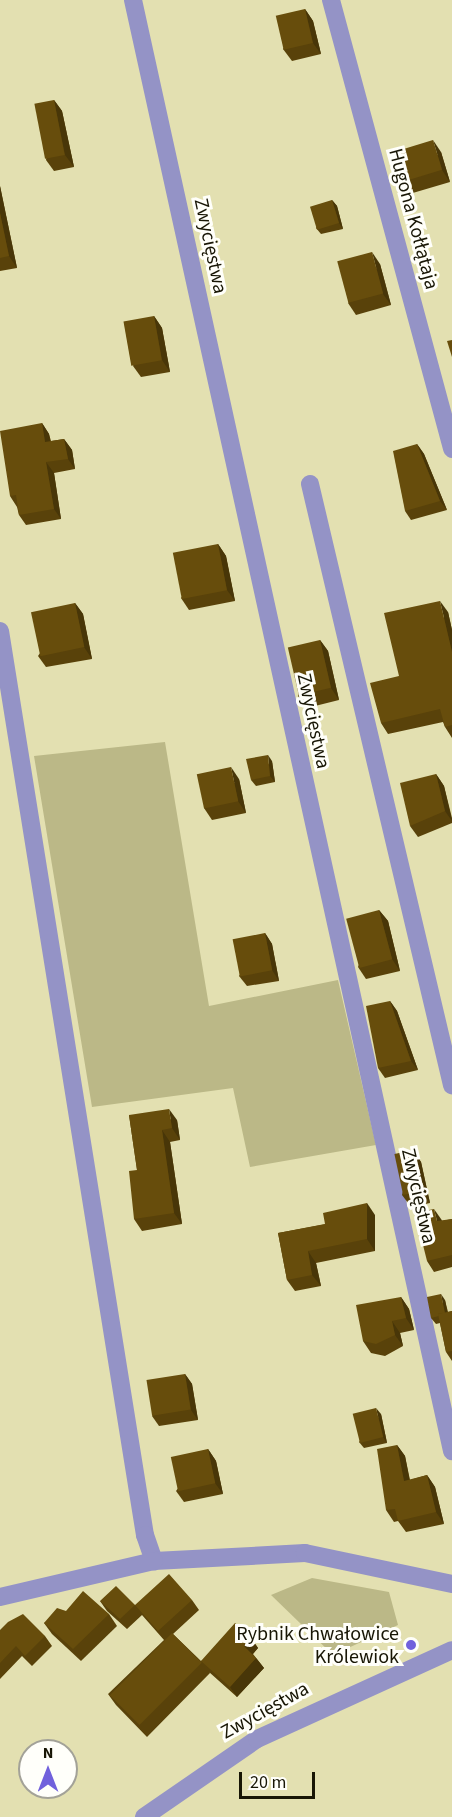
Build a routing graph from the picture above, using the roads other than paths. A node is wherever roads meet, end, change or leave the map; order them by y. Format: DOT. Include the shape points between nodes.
graph roads {
  1 [pos="133,0"];
  2 [pos="331,0"];
  3 [pos="452,449"];
  4 [pos="310,484"];
  5 [pos="0,631"];
  6 [pos="452,1086"];
  7 [pos="452,1451"];
  8 [pos="154,1561"];
  9 [pos="452,1584"];
  10 [pos="0,1597"];
  11 [pos="452,1650"];
  12 [pos="144,1817"];
  1 -- 7 [label="street, Zwycięstwa"];
  2 -- 3 [label="street, Hugona Kołłątaja"];
  4 -- 6 [label="street"];
  5 -- 8 [label="street" via="144,1524"];
  8 -- 9 [label="street" via="306,1553"];
  8 -- 10 [label="street"];
  11 -- 12 [label="street, Zwycięstwa" via="257,1739"];
}
